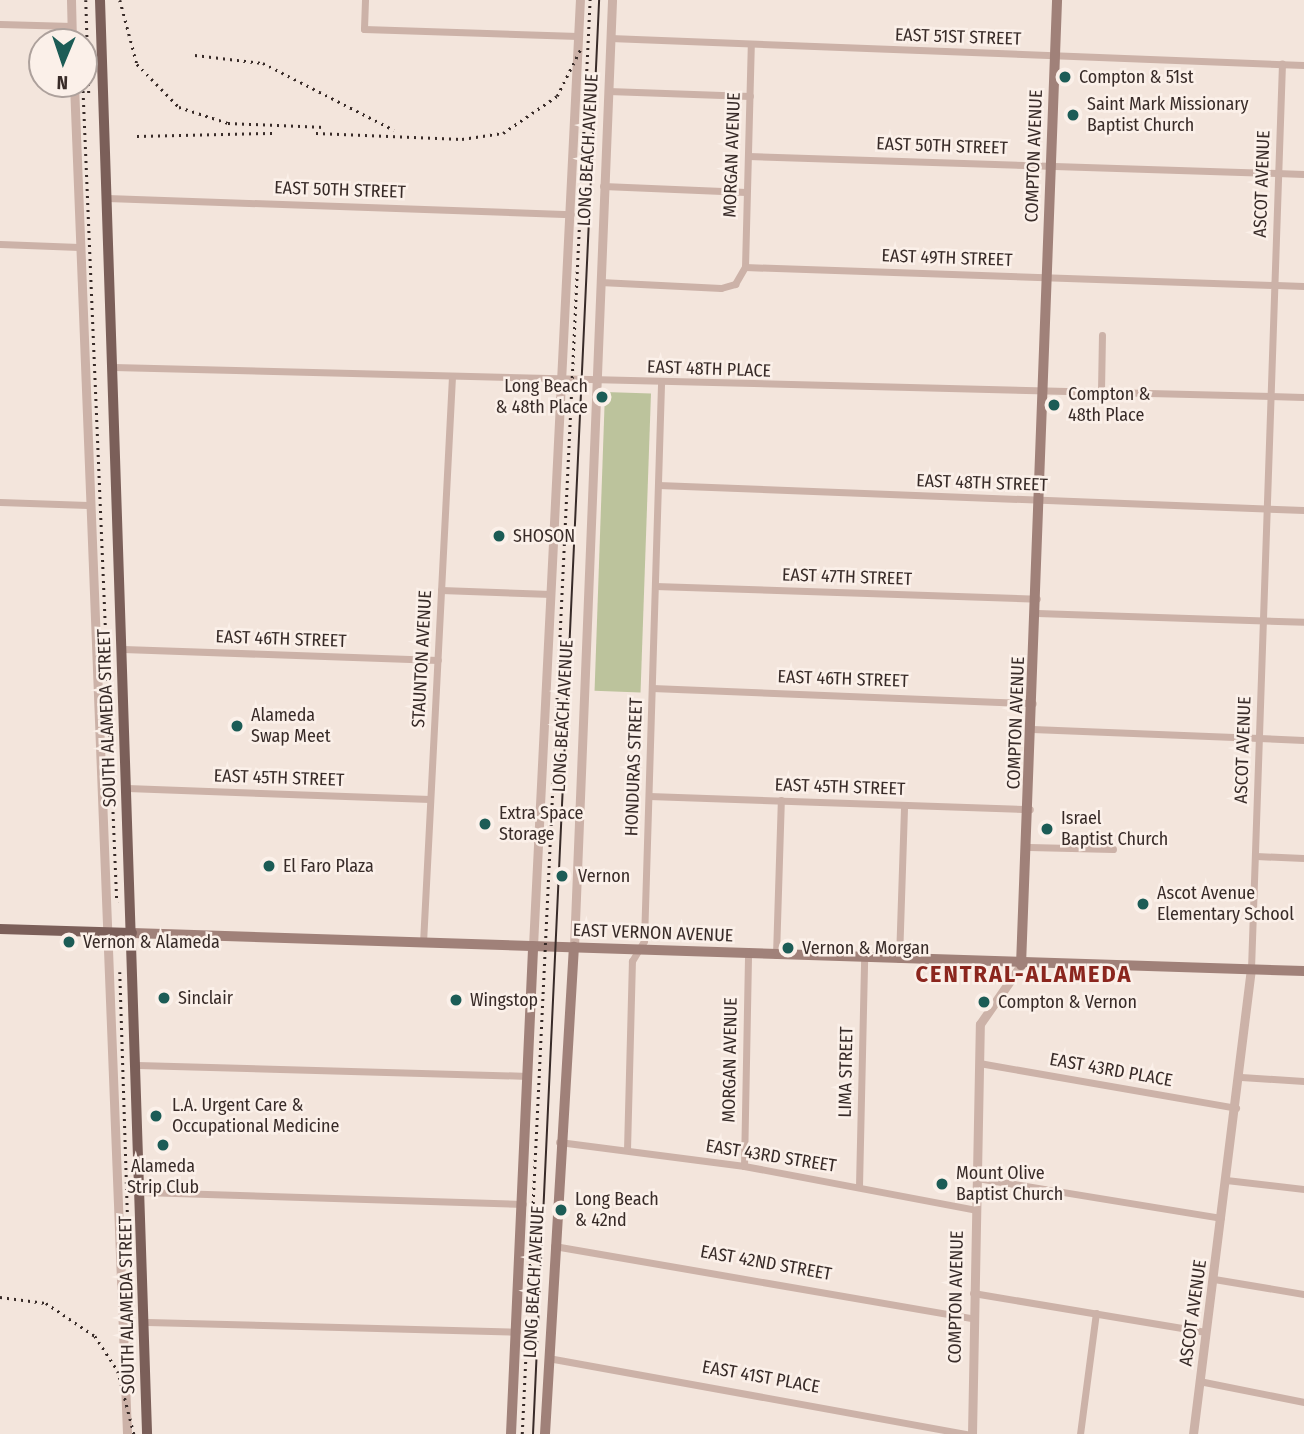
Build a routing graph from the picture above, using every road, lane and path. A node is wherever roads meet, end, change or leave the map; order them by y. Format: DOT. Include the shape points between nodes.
graph roads {
  1 [pos="71,0"];
  2 [pos="100,0"];
  3 [pos="365,0"];
  4 [pos="580,0"];
  5 [pos="611,0"];
  6 [pos="1057,0"];
  7 [pos="0,24"];
  8 [pos="72,26"];
  9 [pos="578,36"];
  10 [pos="610,38"];
  11 [pos="751,44"];
  12 [pos="1055,57"];
  13 [pos="1282,64"];
  14 [pos="1304,65"];
  15 [pos="608,91"];
  16 [pos="750,96"];
  17 [pos="74,98"];
  18 [pos="748,156"];
  19 [pos="1050,164"];
  20 [pos="1278,173"];
  21 [pos="1304,174"];
  22 [pos="603,186"];
  23 [pos="746,191"];
  24 [pos="107,198"];
  25 [pos="571,214"];
  26 [pos="0,244"];
  27 [pos="79,247"];
  28 [pos="745,267"];
  29 [pos="1047,277"];
  30 [pos="600,282"];
  31 [pos="1274,284"];
  32 [pos="1304,286"];
  33 [pos="1102,335"];
  34 [pos="113,367"];
  35 [pos="452,377"];
  36 [pos="563,380"];
  37 [pos="596,380"];
  38 [pos="661,383"];
  39 [pos="1044,390"];
  40 [pos="1101,391"];
  41 [pos="1269,396"];
  42 [pos="1304,397"];
  43 [pos="658,485"];
  44 [pos="1041,501"];
  45 [pos="0,502"];
  46 [pos="88,505"];
  47 [pos="1267,508"];
  48 [pos="1304,510"];
  49 [pos="655,586"];
  50 [pos="441,590"];
  51 [pos="551,594"];
  52 [pos="1038,599"];
  53 [pos="1037,613"];
  54 [pos="1263,620"];
  55 [pos="1304,622"];
  56 [pos="122,649"];
  57 [pos="438,660"];
  58 [pos="652,688"];
  59 [pos="1034,703"];
  60 [pos="1032,729"];
  61 [pos="1259,739"];
  62 [pos="1304,740"];
  63 [pos="127,788"];
  64 [pos="649,796"];
  65 [pos="430,799"];
  66 [pos="781,800"];
  67 [pos="904,805"];
  68 [pos="1030,809"];
  69 [pos="1029,847"];
  70 [pos="1113,849"];
  71 [pos="1256,856"];
  72 [pos="1304,858"];
  73 [pos="0,929"];
  74 [pos="109,933"];
  75 [pos="132,933"];
  76 [pos="423,943"];
  77 [pos="533,946"];
  78 [pos="574,947"];
  79 [pos="639,950"];
  80 [pos="748,954"];
  81 [pos="776,955"];
  82 [pos="864,959"];
  83 [pos="899,960"];
  84 [pos="1021,965"];
  85 [pos="1251,969"];
  86 [pos="1304,971"];
  87 [pos="979,1063"];
  88 [pos="137,1065"];
  89 [pos="528,1076"];
  90 [pos="1241,1077"];
  91 [pos="1304,1081"];
  92 [pos="1237,1108"];
  93 [pos="559,1142"];
  94 [pos="627,1150"];
  95 [pos="744,1166"];
  96 [pos="977,1178"];
  97 [pos="1226,1180"];
  98 [pos="859,1186"];
  99 [pos="1304,1189"];
  100 [pos="142,1192"];
  101 [pos="524,1204"];
  102 [pos="976,1210"];
  103 [pos="1221,1218"];
  104 [pos="553,1246"];
  105 [pos="1214,1279"];
  106 [pos="973,1293"];
  107 [pos="1304,1294"];
  108 [pos="1096,1313"];
  109 [pos="973,1318"];
  110 [pos="147,1322"];
  111 [pos="517,1332"];
  112 [pos="1206,1332"];
  113 [pos="548,1358"];
  114 [pos="1199,1381"];
  115 [pos="1304,1402"];
  116 [pos="127,1434"];
  117 [pos="147,1434"];
  118 [pos="511,1434"];
  119 [pos="545,1434"];
  120 [pos="970,1434"];
  121 [pos="1080,1434"];
  122 [pos="1193,1434"];
  1 -- 8 [label="street"];
  2 -- 24 [label="main road, SOUTH ALAMEDA STREET"];
  3 -- 9 [label="street" via="364,29"];
  4 -- 9 [label="street, LONG BEACH AVENUE"];
  5 -- 10 [label="street, LONG BEACH AVENUE"];
  6 -- 12 [label="main road, COMPTON AVENUE"];
  7 -- 8 [label="street"];
  9 -- 25 [label="street, LONG BEACH AVENUE"];
  10 -- 11 [label="street, EAST 51ST STREET"];
  10 -- 15 [label="street, LONG BEACH AVENUE"];
  11 -- 12 [label="street, EAST 51ST STREET"];
  11 -- 16 [label="street, MORGAN AVENUE"];
  12 -- 13 [label="street, EAST 51ST STREET"];
  12 -- 19 [label="main road, COMPTON AVENUE"];
  13 -- 14 [label="street, EAST 51ST STREET"];
  13 -- 20 [label="street, ASCOT AVENUE"];
  15 -- 16 [label="street"];
  15 -- 22 [label="street, LONG BEACH AVENUE"];
  16 -- 18 [label="street, MORGAN AVENUE"];
  17 -- 27 [label="street, SOUTH ALAMEDA STREET"];
  18 -- 19 [label="street, EAST 50TH STREET"];
  18 -- 23 [label="street, MORGAN AVENUE"];
  19 -- 20 [label="street, EAST 50TH STREET"];
  19 -- 29 [label="main road, COMPTON AVENUE"];
  20 -- 21 [label="street, EAST 50TH STREET"];
  20 -- 31 [label="street, ASCOT AVENUE"];
  22 -- 23 [label="street"];
  22 -- 30 [label="street, LONG BEACH AVENUE"];
  23 -- 28 [label="street, MORGAN AVENUE"];
  24 -- 25 [label="street, EAST 50TH STREET"];
  24 -- 34 [label="main road, SOUTH ALAMEDA STREET"];
  25 -- 36 [label="street, LONG BEACH AVENUE"];
  26 -- 27 [label="street"];
  27 -- 46 [label="street, SOUTH ALAMEDA STREET"];
  28 -- 29 [label="street, EAST 49TH STREET"];
  28 -- 30 [label="street" via="735,284 721,288"];
  29 -- 31 [label="street, EAST 49TH STREET"];
  29 -- 39 [label="main road, COMPTON AVENUE"];
  30 -- 37 [label="street, LONG BEACH AVENUE"];
  31 -- 32 [label="street, EAST 49TH STREET"];
  31 -- 41 [label="street, ASCOT AVENUE"];
  33 -- 40 [label="street"];
  34 -- 35 [label="street, EAST 48TH PLACE"];
  34 -- 56 [label="main road, SOUTH ALAMEDA STREET"];
  35 -- 36 [label="street, EAST 48TH PLACE"];
  35 -- 50 [label="street, STAUNTON AVENUE"];
  36 -- 37 [label="street, EAST 48TH PLACE"];
  36 -- 51 [label="street, LONG BEACH AVENUE"];
  37 -- 38 [label="street, EAST 48TH PLACE"];
  37 -- 78 [label="street, LONG BEACH AVENUE"];
  38 -- 39 [label="street, EAST 48TH PLACE" via="1027,395"];
  38 -- 43 [label="street, HONDURAS STREET"];
  39 -- 40 [label="street, EAST 48TH PLACE"];
  39 -- 44 [label="main road, COMPTON AVENUE"];
  40 -- 41 [label="street, EAST 48TH PLACE"];
  41 -- 42 [label="street, EAST 48TH PLACE"];
  41 -- 47 [label="street, ASCOT AVENUE"];
  43 -- 44 [label="street, EAST 48TH STREET"];
  43 -- 49 [label="street, HONDURAS STREET"];
  44 -- 47 [label="street, EAST 48TH STREET"];
  44 -- 52 [label="main road, COMPTON AVENUE"];
  45 -- 46 [label="street"];
  46 -- 74 [label="street, SOUTH ALAMEDA STREET"];
  47 -- 48 [label="street, EAST 48TH STREET"];
  47 -- 54 [label="street, ASCOT AVENUE"];
  49 -- 52 [label="street, EAST 47TH STREET"];
  49 -- 58 [label="street, HONDURAS STREET"];
  50 -- 51 [label="street"];
  50 -- 57 [label="street, STAUNTON AVENUE"];
  51 -- 77 [label="street, LONG BEACH AVENUE"];
  52 -- 53 [label="main road, COMPTON AVENUE"];
  53 -- 54 [label="street"];
  53 -- 59 [label="main road, COMPTON AVENUE"];
  54 -- 55 [label="street"];
  54 -- 61 [label="street, ASCOT AVENUE"];
  56 -- 57 [label="street, EAST 46TH STREET"];
  56 -- 63 [label="main road, SOUTH ALAMEDA STREET"];
  57 -- 65 [label="street, STAUNTON AVENUE"];
  58 -- 59 [label="street, EAST 46TH STREET"];
  58 -- 64 [label="street, HONDURAS STREET"];
  59 -- 60 [label="main road, COMPTON AVENUE"];
  60 -- 61 [label="street"];
  60 -- 68 [label="main road, COMPTON AVENUE"];
  61 -- 62 [label="street"];
  61 -- 71 [label="street, ASCOT AVENUE"];
  63 -- 65 [label="street, EAST 45TH STREET"];
  63 -- 75 [label="main road, SOUTH ALAMEDA STREET"];
  64 -- 66 [label="street, EAST 45TH STREET"];
  64 -- 79 [label="street, HONDURAS STREET"];
  65 -- 76 [label="street, STAUNTON AVENUE"];
  66 -- 67 [label="street, EAST 45TH STREET"];
  66 -- 81 [label="street"];
  67 -- 68 [label="street, EAST 45TH STREET"];
  67 -- 83 [label="street"];
  68 -- 69 [label="main road, COMPTON AVENUE"];
  69 -- 70 [label="street"];
  69 -- 84 [label="main road, COMPTON AVENUE"];
  71 -- 72 [label="street"];
  71 -- 85 [label="street, ASCOT AVENUE"];
  73 -- 74 [label="main road, EAST VERNON AVENUE"];
  74 -- 75 [label="main road, EAST VERNON AVENUE"];
  74 -- 116 [label="street, SOUTH ALAMEDA STREET"];
  75 -- 76 [label="main road, EAST VERNON AVENUE"];
  75 -- 88 [label="main road, SOUTH ALAMEDA STREET"];
  76 -- 77 [label="main road, EAST VERNON AVENUE"];
  77 -- 78 [label="main road, EAST VERNON AVENUE"];
  77 -- 89 [label="main road, LONG BEACH AVENUE"];
  78 -- 79 [label="main road, EAST VERNON AVENUE"];
  78 -- 93 [label="main road, LONG BEACH AVENUE"];
  79 -- 80 [label="main road, EAST VERNON AVENUE"];
  79 -- 94 [label="street, HONDURAS STREET" via="632,961"];
  80 -- 81 [label="main road, EAST VERNON AVENUE"];
  80 -- 95 [label="street, MORGAN AVENUE"];
  81 -- 82 [label="main road, EAST VERNON AVENUE"];
  82 -- 83 [label="main road, EAST VERNON AVENUE"];
  82 -- 98 [label="street, LIMA STREET"];
  83 -- 84 [label="main road, EAST VERNON AVENUE"];
  84 -- 85 [label="main road, EAST VERNON AVENUE"];
  84 -- 87 [label="street, COMPTON AVENUE" via="982,1019"];
  85 -- 86 [label="main road, EAST VERNON AVENUE"];
  85 -- 90 [label="street, ASCOT AVENUE"];
  87 -- 92 [label="street, EAST 43RD PLACE"];
  87 -- 96 [label="street, COMPTON AVENUE"];
  88 -- 89 [label="street"];
  88 -- 100 [label="main road, SOUTH ALAMEDA STREET"];
  89 -- 101 [label="main road, LONG BEACH AVENUE"];
  90 -- 91 [label="street"];
  90 -- 92 [label="street, ASCOT AVENUE"];
  92 -- 97 [label="street, ASCOT AVENUE"];
  93 -- 94 [label="street, EAST 43RD STREET"];
  93 -- 104 [label="main road, LONG BEACH AVENUE"];
  94 -- 95 [label="street, EAST 43RD STREET"];
  95 -- 98 [label="street, EAST 43RD STREET"];
  96 -- 102 [label="street, COMPTON AVENUE"];
  96 -- 103 [label="street"];
  97 -- 99 [label="street"];
  97 -- 103 [label="street, ASCOT AVENUE"];
  98 -- 102 [label="street, EAST 43RD STREET"];
  100 -- 101 [label="street"];
  100 -- 110 [label="main road, SOUTH ALAMEDA STREET"];
  101 -- 111 [label="main road, LONG BEACH AVENUE"];
  102 -- 106 [label="street, COMPTON AVENUE"];
  103 -- 105 [label="street, ASCOT AVENUE"];
  104 -- 109 [label="street, EAST 42ND STREET"];
  104 -- 113 [label="main road, LONG BEACH AVENUE"];
  105 -- 107 [label="street"];
  105 -- 112 [label="street, ASCOT AVENUE"];
  106 -- 108 [label="street"];
  106 -- 109 [label="street, COMPTON AVENUE"];
  108 -- 112 [label="street"];
  108 -- 121 [label="street"];
  109 -- 120 [label="street, COMPTON AVENUE"];
  110 -- 111 [label="street"];
  110 -- 117 [label="main road, SOUTH ALAMEDA STREET"];
  111 -- 118 [label="main road, LONG BEACH AVENUE"];
  112 -- 114 [label="street, ASCOT AVENUE"];
  113 -- 119 [label="main road, LONG BEACH AVENUE"];
  113 -- 120 [label="street, EAST 41ST PLACE"];
  114 -- 115 [label="street"];
  114 -- 122 [label="street, ASCOT AVENUE"];
}
